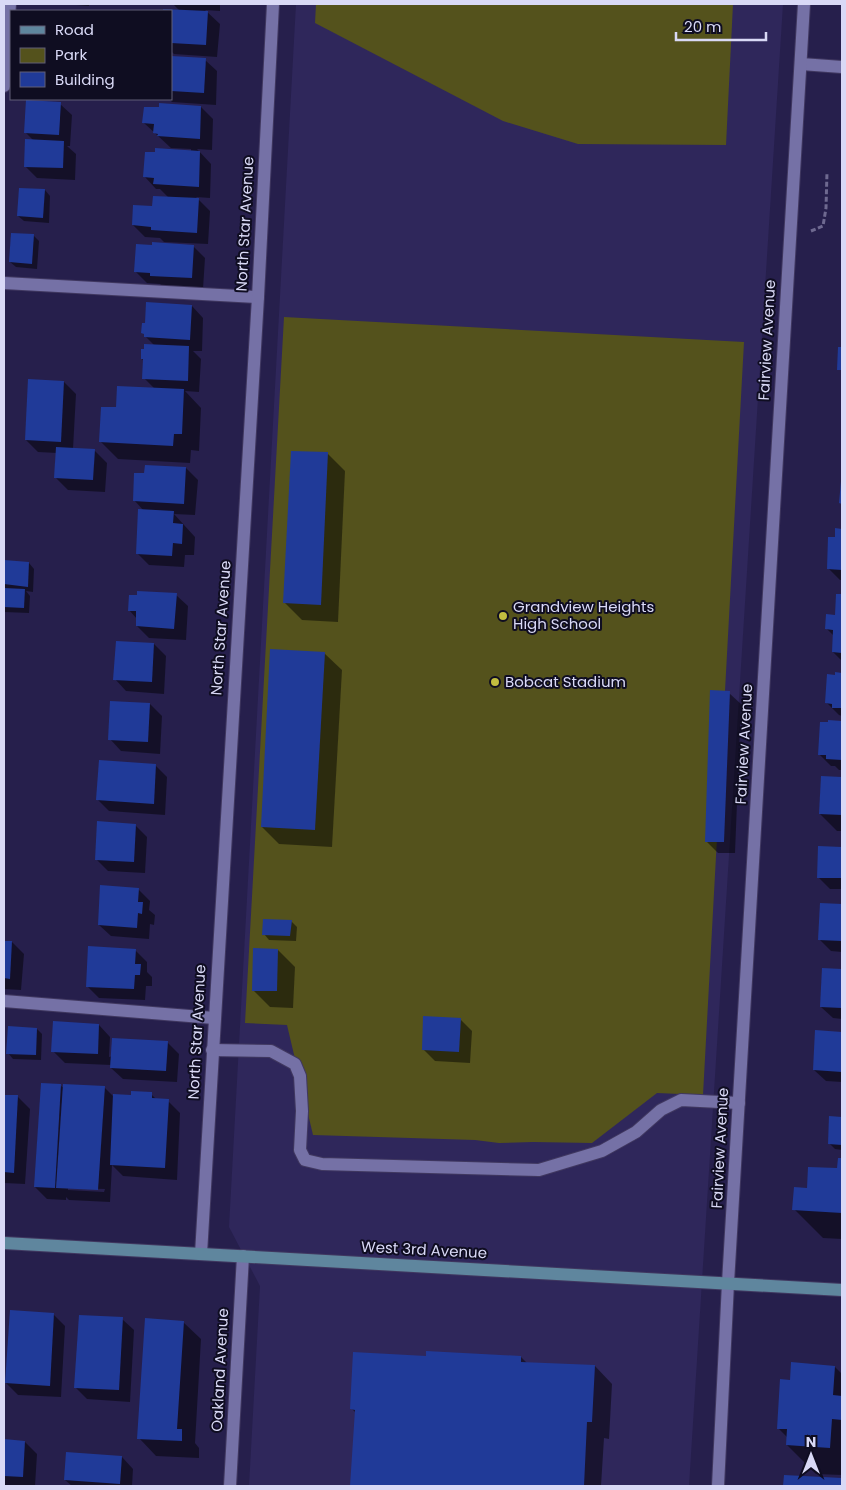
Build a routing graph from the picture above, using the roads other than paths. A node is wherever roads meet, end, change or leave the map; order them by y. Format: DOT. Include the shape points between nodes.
graph roads {
  1 [pos="10,4"];
  2 [pos="273,4"];
  3 [pos="804,4"];
  4 [pos="801,64"];
  5 [pos="842,67"];
  6 [pos="4,86"];
  7 [pos="4,283"];
  8 [pos="258,297"];
  9 [pos="4,1001"];
  10 [pos="214,1018"];
  11 [pos="212,1050"];
  12 [pos="739,1104"];
  13 [pos="4,1243"];
  14 [pos="200,1254"];
  15 [pos="243,1256"];
  16 [pos="728,1283"];
  17 [pos="842,1290"];
  18 [pos="230,1486"];
  19 [pos="718,1486"];
  1 -- 6 [label="street"];
  2 -- 8 [label="street, North Star Avenue"];
  3 -- 4 [label="street, Fairview Avenue"];
  4 -- 5 [label="street"];
  4 -- 12 [label="street, Fairview Avenue"];
  7 -- 8 [label="street"];
  8 -- 10 [label="street, North Star Avenue"];
  9 -- 10 [label="street"];
  10 -- 11 [label="street, North Star Avenue"];
  11 -- 12 [label="street" via="271,1050 295,1064 300,1076 300,1150 306,1160 322,1164 540,1170 602,1151 681,1100"];
  11 -- 14 [label="street, North Star Avenue"];
  12 -- 16 [label="street, Fairview Avenue"];
  13 -- 14 [label="street, West 3rd Avenue"];
  14 -- 15 [label="street, West 3rd Avenue"];
  15 -- 16 [label="street, West 3rd Avenue"];
  15 -- 18 [label="street, Oakland Avenue"];
  16 -- 17 [label="street, West 3rd Avenue"];
  16 -- 19 [label="street, Fairview Avenue"];
}
